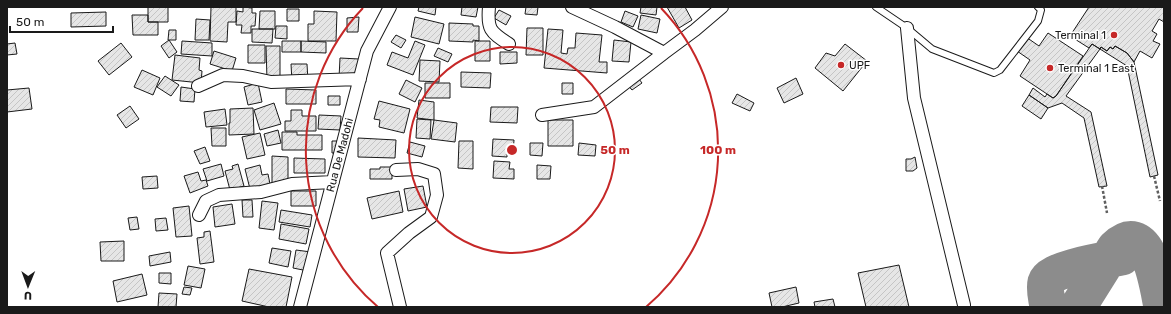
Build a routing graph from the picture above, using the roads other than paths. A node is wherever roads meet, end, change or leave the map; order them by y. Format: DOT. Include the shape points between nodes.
graph roads {
  1 [pos="390,7"];
  2 [pos="489,7"];
  3 [pos="572,7"];
  4 [pos="722,7"];
  5 [pos="876,7"];
  6 [pos="1038,7"];
  7 [pos="907,28"];
  8 [pos="508,44"];
  9 [pos="664,53"];
  10 [pos="360,79"];
  11 [pos="198,86"];
  12 [pos="542,115"];
  13 [pos="396,170"];
  14 [pos="333,182"];
  15 [pos="199,215"];
  16 [pos="300,307"];
  17 [pos="400,307"];
  18 [pos="964,307"];
  1 -- 10 [label="street, Rua De Madohi" via="367,51"];
  2 -- 8 [label="street" via="490,28"];
  3 -- 9 [label="street"];
  4 -- 9 [label="street"];
  5 -- 7 [label="lane"];
  6 -- 7 [label="lane" via="1041,10 1038,21 1000,70 994,73 932,49"];
  7 -- 18 [label="street" via="914,98"];
  9 -- 12 [label="street" via="594,107"];
  10 -- 11 [label="street" via="271,82 223,75"];
  10 -- 14 [label="street, Rua De Madohi"];
  13 -- 17 [label="street" via="418,169 434,174 437,195 431,217 387,253"];
  14 -- 15 [label="street" via="292,184 260,192 219,195 206,201"];
  14 -- 16 [label="street, Rua De Madohi"];
}
